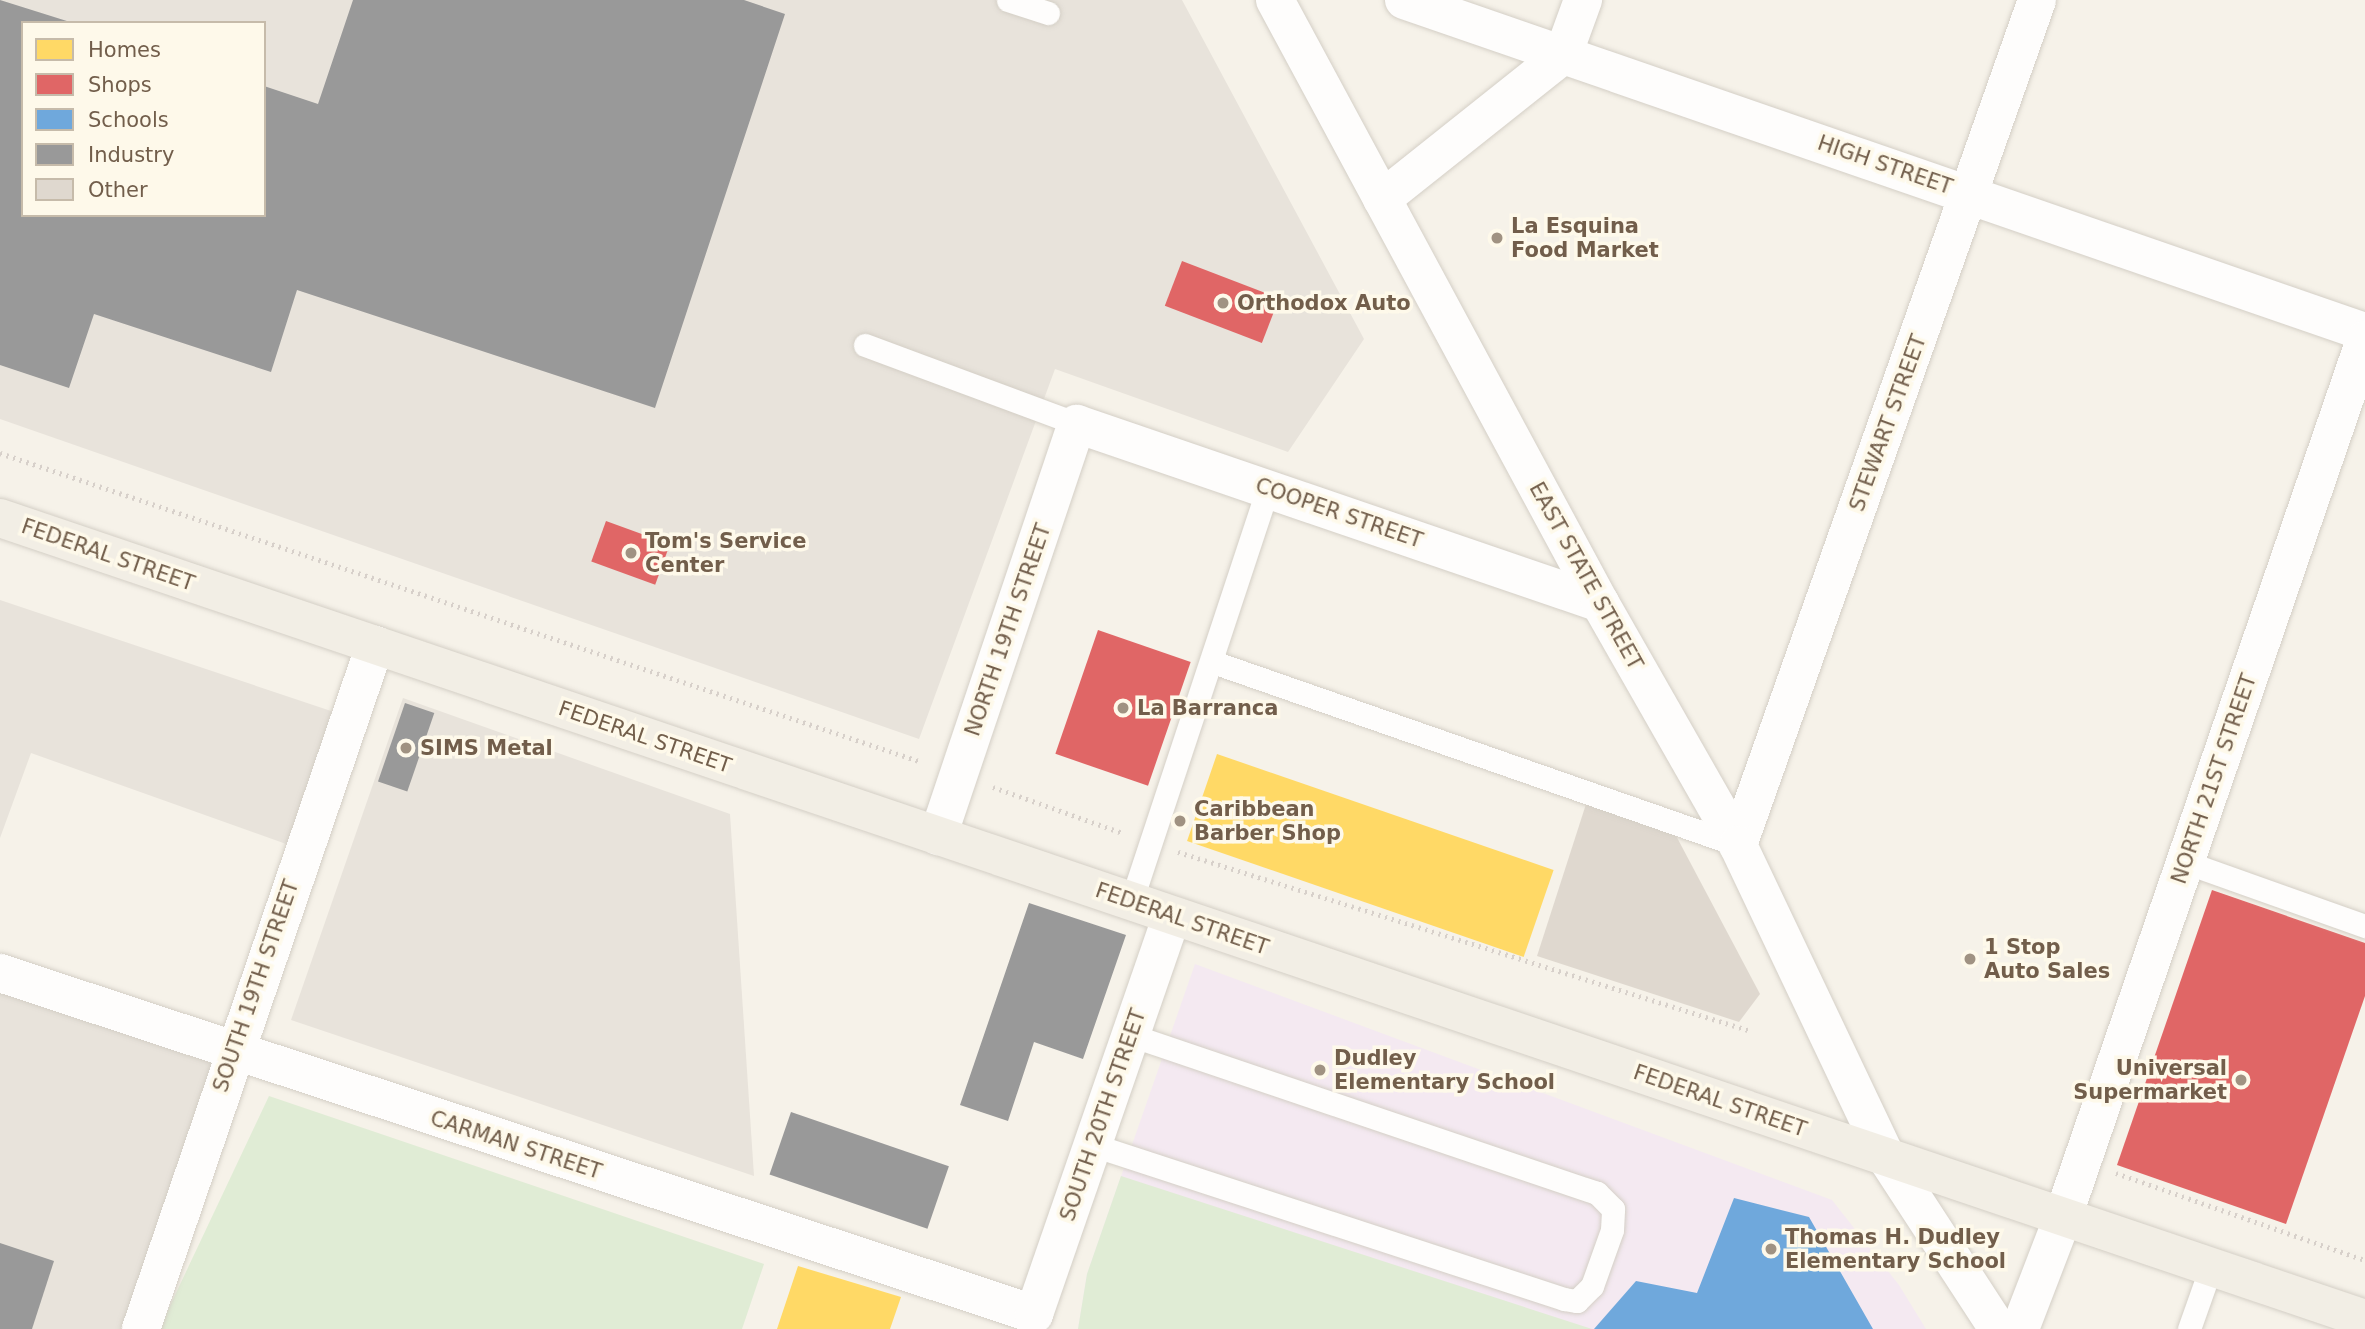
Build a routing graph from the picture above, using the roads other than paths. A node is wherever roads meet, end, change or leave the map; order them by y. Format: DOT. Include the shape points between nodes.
graph roads {
  1 [pos="1008,0"];
  2 [pos="1275,0"];
  3 [pos="1404,0"];
  4 [pos="1583,0"];
  5 [pos="2037,0"];
  6 [pos="1048,13"];
  7 [pos="1563,55"];
  8 [pos="1969,194"];
  9 [pos="1382,199"];
  10 [pos="2365,332"];
  11 [pos="2365,340"];
  12 [pos="865,345"];
  13 [pos="1077,424"];
  14 [pos="1268,488"];
  15 [pos="0,519"];
  16 [pos="1600,603"];
  17 [pos="375,645"];
  18 [pos="1213,662"];
  19 [pos="938,836"];
  20 [pos="1738,845"];
  21 [pos="2185,862"];
  22 [pos="1131,902"];
  23 [pos="1172,916"];
  24 [pos="2365,926"];
  25 [pos="0,973"];
  26 [pos="1130,1035"];
  27 [pos="232,1052"];
  28 [pos="1093,1145"];
  29 [pos="1886,1157"];
  30 [pos="2063,1217"];
  31 [pos="2211,1267"];
  32 [pos="2365,1319"];
  33 [pos="1038,1322"];
  34 [pos="141,1329"];
  35 [pos="1998,1329"];
  36 [pos="2020,1329"];
  37 [pos="2189,1329"];
  1 -- 6 [label="lane"];
  2 -- 9 [label="street, EAST STATE STREET"];
  3 -- 7 [label="street, HIGH STREET"];
  4 -- 7 [label="street"];
  5 -- 8 [label="street, STEWART STREET"];
  7 -- 8 [label="street, HIGH STREET"];
  7 -- 9 [label="street"];
  8 -- 10 [label="street, HIGH STREET"];
  8 -- 20 [label="street, STEWART STREET"];
  9 -- 16 [label="street, EAST STATE STREET"];
  11 -- 21 [label="street, NORTH 21ST STREET"];
  12 -- 13 [label="lane"];
  13 -- 14 [label="street, COOPER STREET"];
  13 -- 19 [label="street, NORTH 19TH STREET"];
  14 -- 16 [label="street, COOPER STREET"];
  14 -- 18 [label="lane"];
  15 -- 17 [label="main road, FEDERAL STREET"];
  16 -- 20 [label="street, EAST STATE STREET"];
  17 -- 19 [label="main road, FEDERAL STREET"];
  17 -- 27 [label="street, SOUTH 19TH STREET"];
  18 -- 20 [label="lane"];
  18 -- 22 [label="lane"];
  19 -- 22 [label="main road, FEDERAL STREET"];
  20 -- 29 [label="street, EAST STATE STREET"];
  21 -- 24 [label="lane"];
  21 -- 30 [label="street, NORTH 21ST STREET"];
  22 -- 23 [label="main road, FEDERAL STREET"];
  23 -- 26 [label="street, SOUTH 20TH STREET"];
  23 -- 29 [label="main road, FEDERAL STREET"];
  25 -- 27 [label="street, CARMAN STREET"];
  26 -- 28 [label="street, SOUTH 20TH STREET"];
  26 -- 28 [label="lane" via="1597,1193 1613,1209 1612,1230 1592,1286 1577,1301 1564,1299"];
  27 -- 33 [label="street, CARMAN STREET"];
  27 -- 34 [label="street, SOUTH 19TH STREET"];
  28 -- 33 [label="street, SOUTH 20TH STREET"];
  29 -- 30 [label="main road, FEDERAL STREET"];
  29 -- 35 [label="street, EAST STATE STREET"];
  30 -- 31 [label="main road, FEDERAL STREET"];
  30 -- 36 [label="street, NORTH 21ST STREET"];
  31 -- 32 [label="main road, FEDERAL STREET"];
  31 -- 37 [label="lane"];
}
